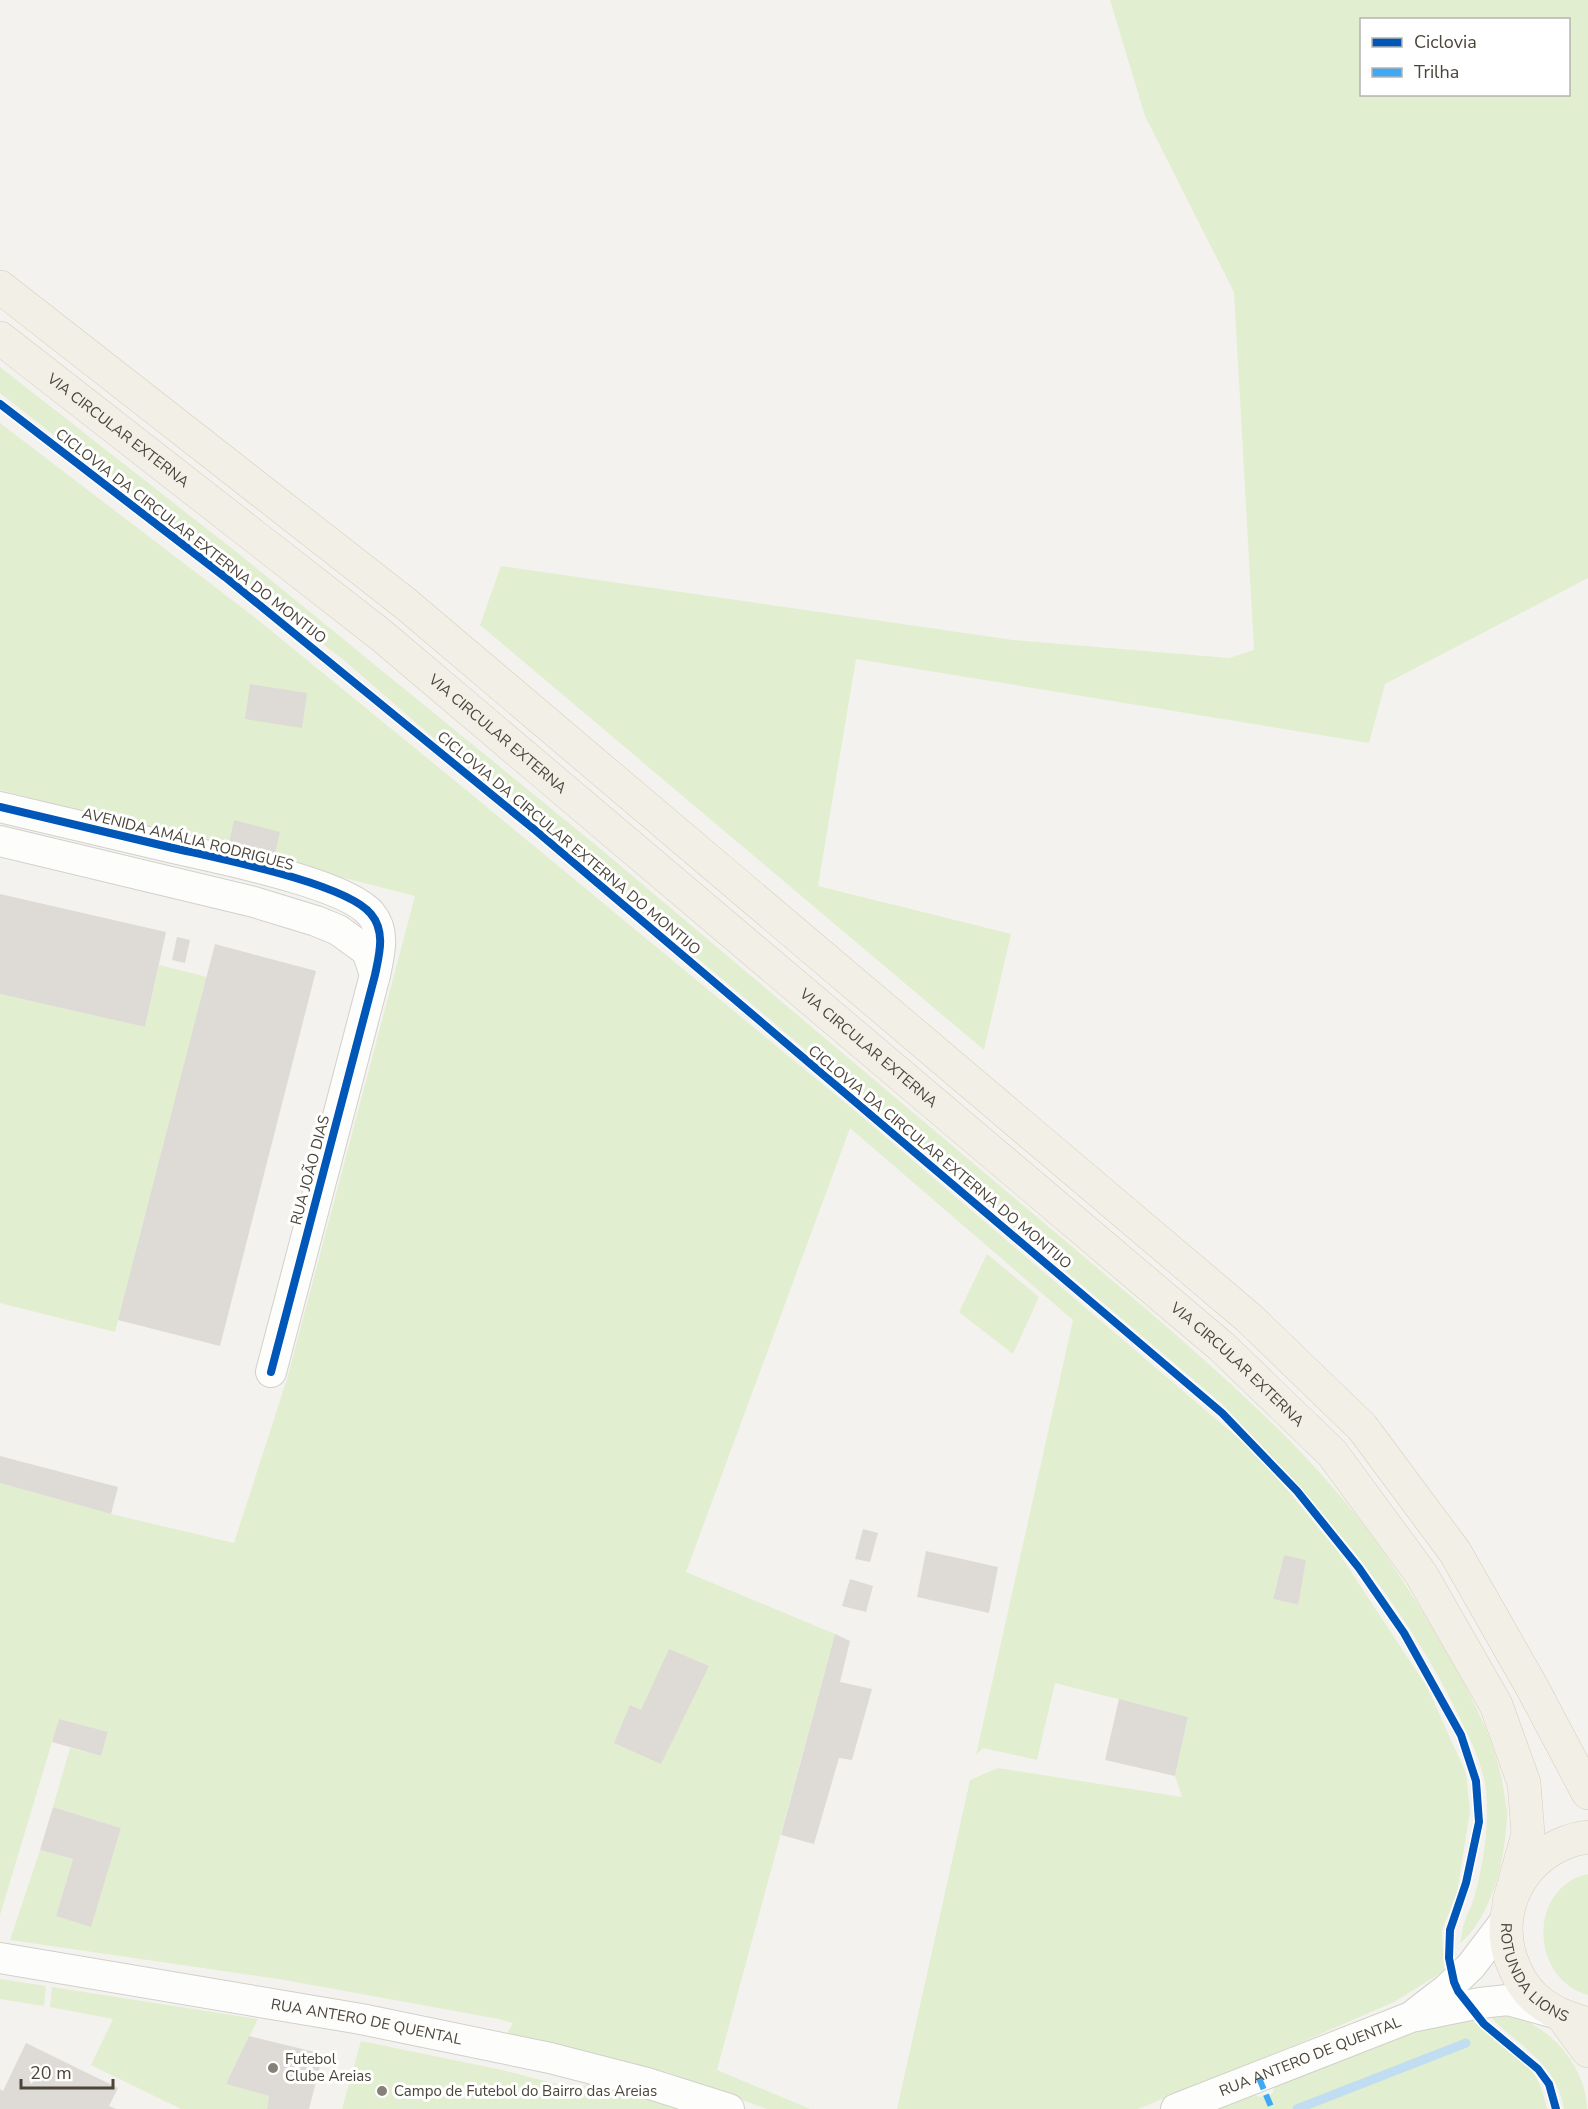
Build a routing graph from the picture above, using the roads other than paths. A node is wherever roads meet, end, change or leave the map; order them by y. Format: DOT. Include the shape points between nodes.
graph roads {
  1 [pos="0,287"];
  2 [pos="0,338"];
  3 [pos="0,807"];
  4 [pos="0,841"];
  5 [pos="375,975"];
  6 [pos="271,1372"];
  7 [pos="1588,1793"];
  8 [pos="1588,1837"];
  9 [pos="1508,1911"];
  10 [pos="0,1958"];
  11 [pos="1411,2017"];
  12 [pos="1569,2018"];
  13 [pos="1588,2051"];
  14 [pos="729,2109"];
  15 [pos="1176,2109"];
  1 -- 7 [label="main road" via="406,604 1249,1318 1362,1427 1455,1552"];
  2 -- 9 [label="main road, VIA CIRCULAR EXTERNA" via="381,635 1222,1347 1332,1453 1421,1574 1496,1705 1524,1783 1528,1834"];
  3 -- 5 [label="street, AVENIDA AMÁLIA RODRIGUES" via="260,869 350,898 371,914 381,934"];
  4 -- 5 [label="street" via="254,902 316,921 338,930 367,951"];
  5 -- 6 [label="street, RUA JOÃO DIAS"];
  8 -- 9 [label="main road, ROTUNDA LIONS" via="1573,1839 1545,1852 1523,1875"];
  9 -- 11 [label="street, RUA ANTERO DE QUENTAL" via="1471,1966"];
  9 -- 12 [label="main road, ROTUNDA LIONS" via="1508,1948 1517,1974 1533,1997"];
  10 -- 14 [label="street, RUA ANTERO DE QUENTAL" via="360,2019 647,2083"];
  11 -- 12 [label="street, RUA ANTERO DE QUENTAL" via="1508,2000"];
  11 -- 15 [label="street, RUA ANTERO DE QUENTAL"];
  12 -- 13 [label="main road"];
}
